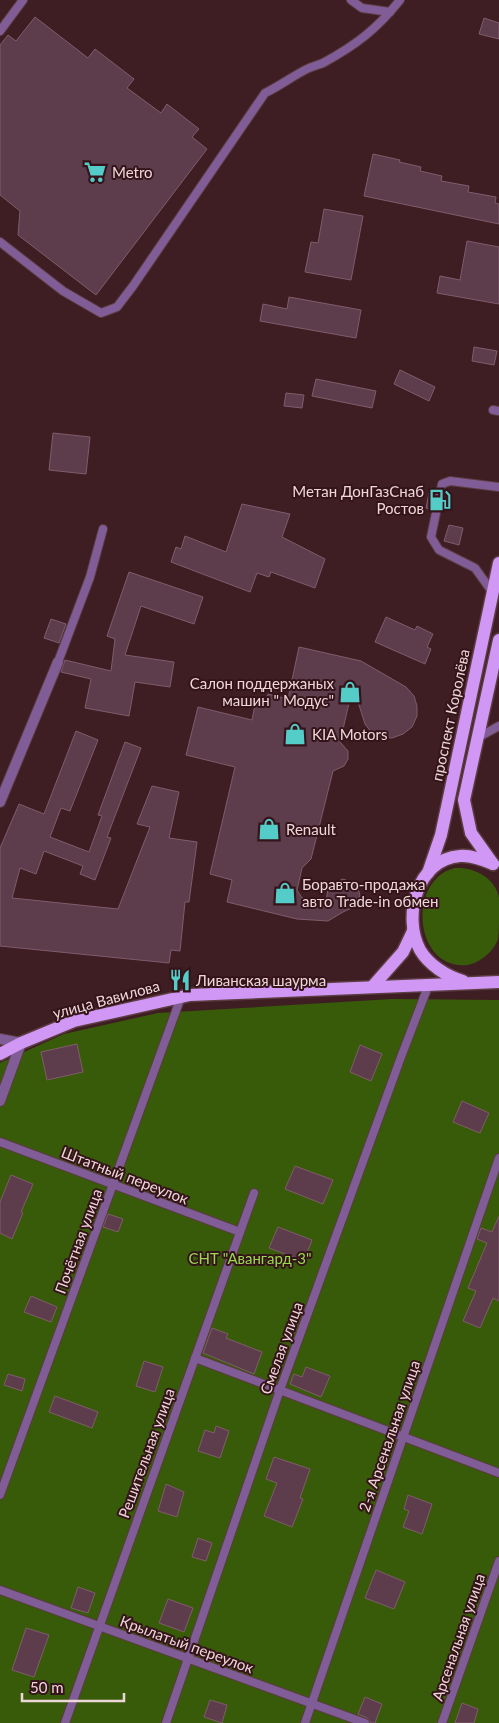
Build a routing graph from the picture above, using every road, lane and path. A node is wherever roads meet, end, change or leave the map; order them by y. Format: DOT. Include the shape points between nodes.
graph roads {
  1 [pos="22,0"];
  2 [pos="351,0"];
  3 [pos="400,0"];
  4 [pos="390,12"];
  5 [pos="0,31"];
  6 [pos="0,242"];
  7 [pos="499,487"];
  8 [pos="103,529"];
  9 [pos="499,563"];
  10 [pos="492,593"];
  11 [pos="499,640"];
  12 [pos="58,662"];
  13 [pos="499,726"];
  14 [pos="477,738"];
  15 [pos="0,802"];
  16 [pos="496,866"];
  17 [pos="428,872"];
  18 [pos="413,931"];
  19 [pos="499,971"];
  20 [pos="494,982"];
  21 [pos="470,983"];
  22 [pos="429,984"];
  23 [pos="373,986"];
  24 [pos="181,997"];
  25 [pos="0,1039"];
  26 [pos="20,1043"];
  27 [pos="0,1054"];
  28 [pos="0,1101"];
  29 [pos="0,1142"];
  30 [pos="499,1158"];
  31 [pos="113,1185"];
  32 [pos="254,1193"];
  33 [pos="240,1232"];
  34 [pos="195,1358"];
  35 [pos="280,1390"];
  36 [pos="404,1437"];
  37 [pos="499,1473"];
  38 [pos="0,1495"];
  39 [pos="499,1561"];
  40 [pos="0,1590"];
  41 [pos="99,1626"];
  42 [pos="188,1659"];
  43 [pos="312,1704"];
  44 [pos="65,1723"];
  45 [pos="166,1723"];
  46 [pos="305,1723"];
  47 [pos="365,1723"];
  48 [pos="442,1723"];
  1 -- 5 [label="lane"];
  2 -- 4 [label="lane" via="362,8"];
  3 -- 4 [label="lane"];
  4 -- 6 [label="lane" via="353,46 266,93 117,306 102,313 64,291"];
  7 -- 10 [label="lane" via="450,481 442,484 431,536 439,550 475,568"];
  8 -- 12 [label="lane" via="90,578"];
  9 -- 10 [label="main road, проспект Королёва"];
  10 -- 17 [label="main road, проспект Королёва" via="441,835"];
  11 -- 14 [label="main road, проспект Королёва"];
  12 -- 15 [label="street"];
  13 -- 14 [label="lane"];
  14 -- 16 [label="main road, проспект Королёва" via="464,800 471,833"];
  16 -- 17 [label="main road" via="460,856 446,860"];
  17 -- 18 [label="main road, улица Вавилова" via="418,888 412,909"];
  18 -- 21 [label="main road, улица Вавилова" via="420,950 431,963 443,973"];
  18 -- 23 [label="main road, улица Вавилова" via="403,952"];
  19 -- 20 [label="main road, улица Вавилова"];
  20 -- 21 [label="main road, улица Вавилова"];
  21 -- 22 [label="main road, улица Вавилова"];
  22 -- 23 [label="main road, улица Вавилова"];
  22 -- 35 [label="lane, Смелая улица"];
  23 -- 24 [label="main road, улица Вавилова"];
  24 -- 26 [label="main road, улица Вавилова" via="74,1022"];
  24 -- 31 [label="lane, Почётная улица"];
  25 -- 26 [label="street"];
  26 -- 27 [label="main road, улица Вавилова"];
  26 -- 28 [label="street"];
  29 -- 31 [label="lane, Штатный переулок"];
  30 -- 36 [label="lane, 2-я Арсенальная улица"];
  31 -- 33 [label="lane, Штатный переулок"];
  31 -- 38 [label="lane, Почётная улица"];
  32 -- 33 [label="lane, Решительная улица"];
  33 -- 34 [label="lane, Решительная улица"];
  34 -- 35 [label="lane"];
  34 -- 41 [label="lane, Решительная улица"];
  35 -- 36 [label="lane"];
  35 -- 42 [label="lane, Смелая улица"];
  36 -- 37 [label="lane"];
  36 -- 43 [label="lane, 2-я Арсенальная улица"];
  39 -- 48 [label="lane, Арсенальная улица"];
  40 -- 41 [label="lane, Крылатый переулок"];
  41 -- 42 [label="lane, Крылатый переулок"];
  41 -- 44 [label="lane, Решительная улица"];
  42 -- 43 [label="lane, Крылатый переулок"];
  42 -- 45 [label="lane, Смелая улица"];
  43 -- 46 [label="lane, 2-я Арсенальная улица"];
  43 -- 47 [label="lane, Крылатый переулок"];
}
